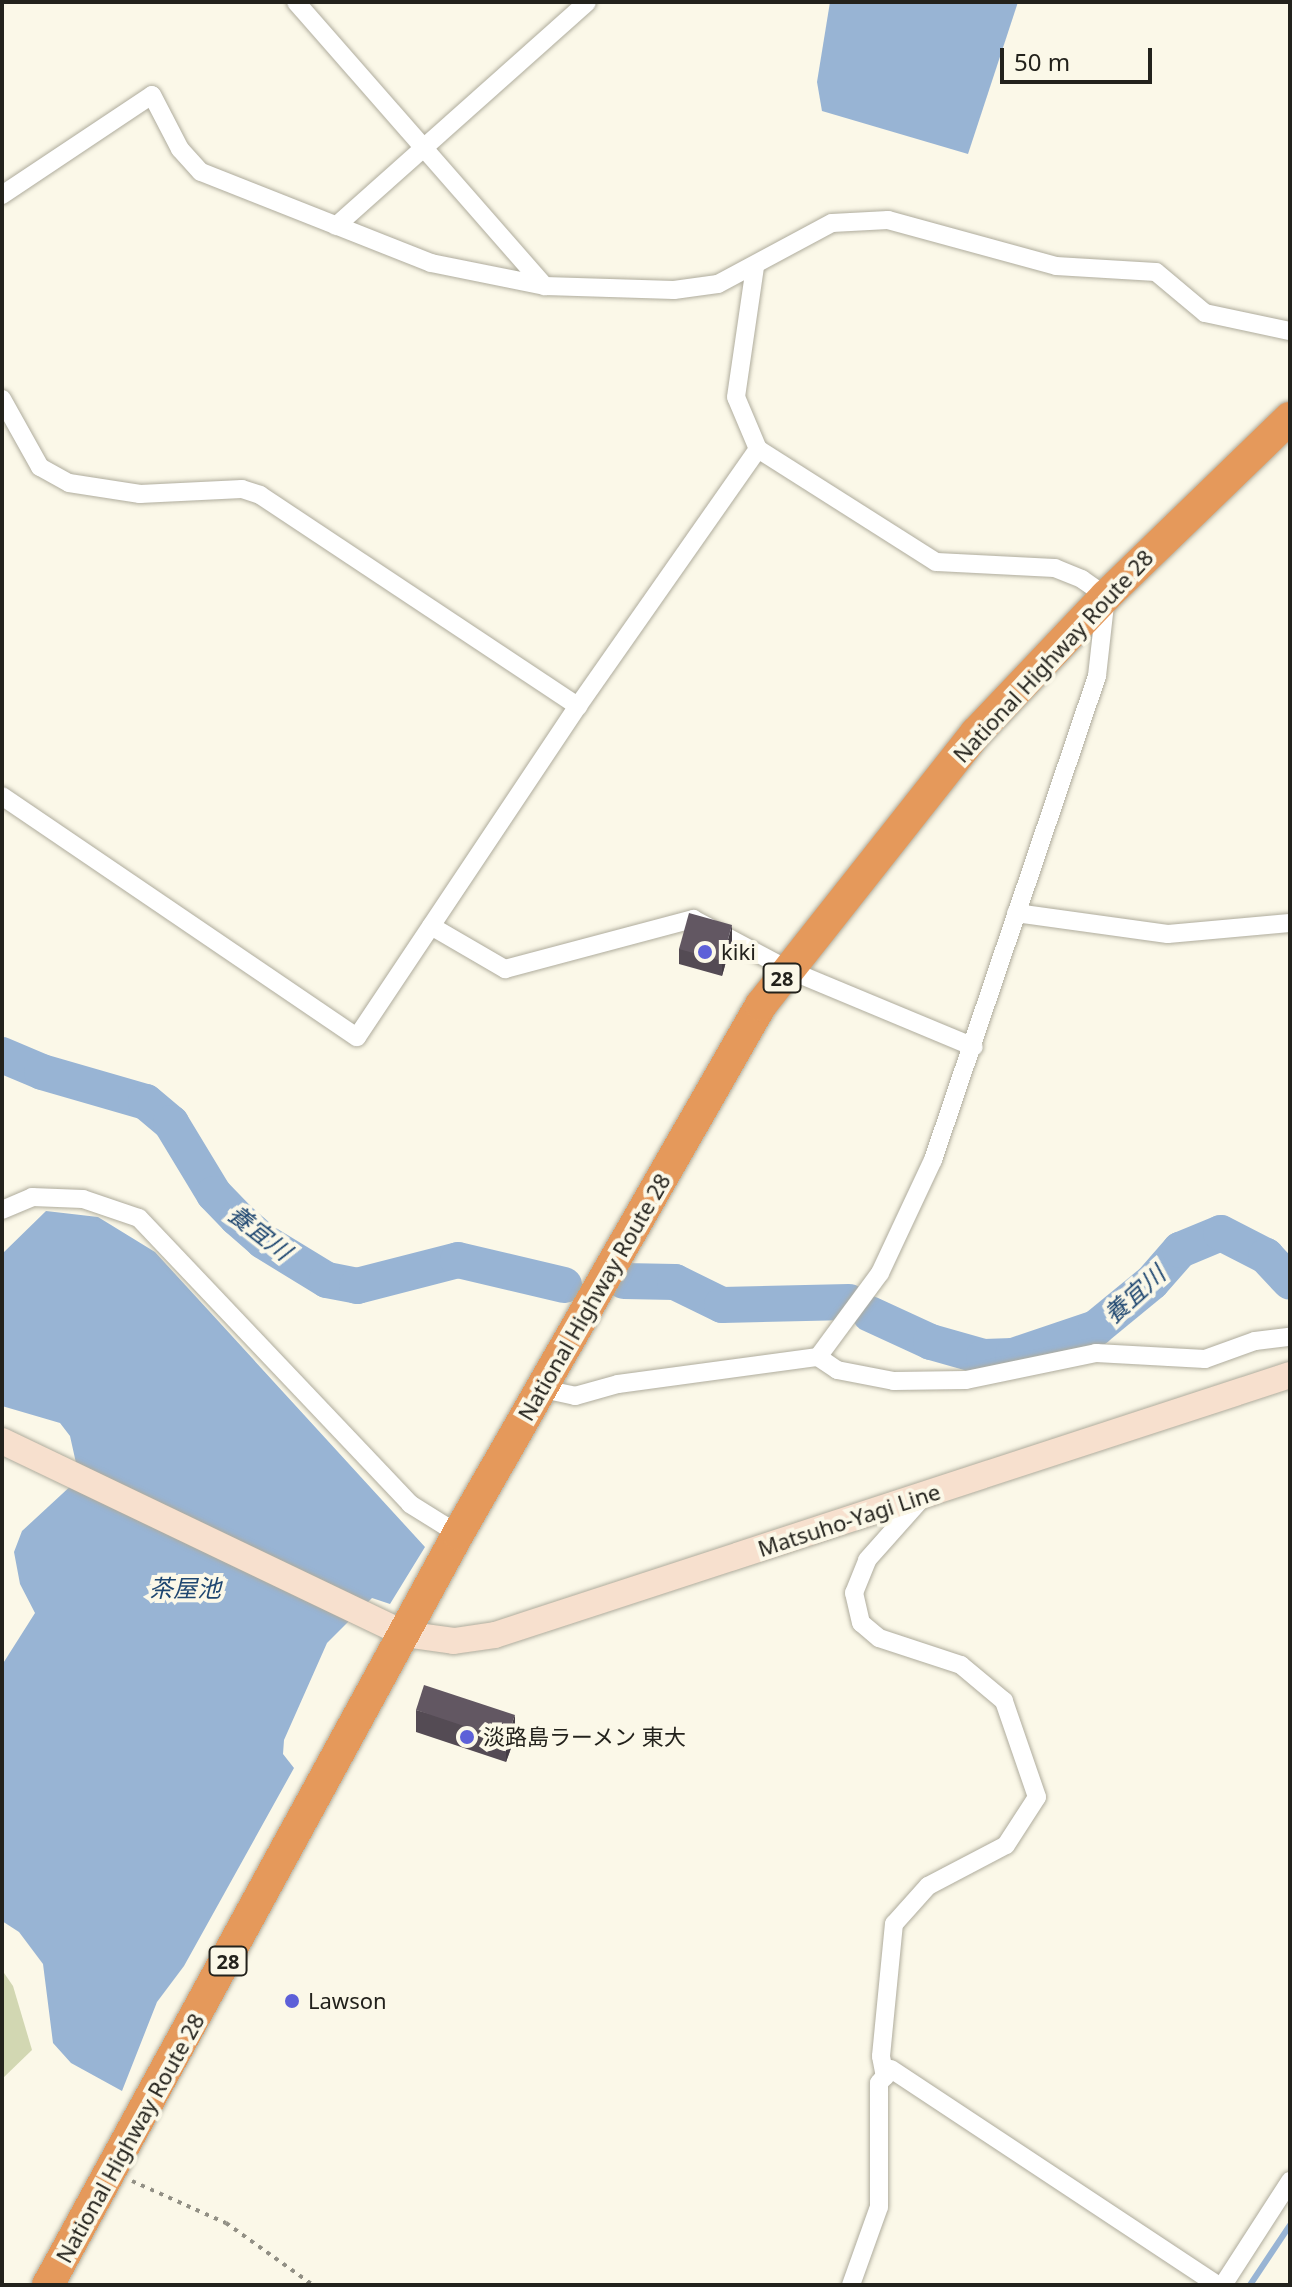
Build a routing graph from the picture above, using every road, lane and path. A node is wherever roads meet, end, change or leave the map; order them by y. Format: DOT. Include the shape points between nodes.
graph roads {
  1 [pos="296,2"];
  2 [pos="587,2"];
  3 [pos="424,147"];
  4 [pos="2,195"];
  5 [pos="336,226"];
  6 [pos="755,266"];
  7 [pos="545,286"];
  8 [pos="1290,331"];
  9 [pos="2,399"];
  10 [pos="1290,418"];
  11 [pos="758,449"];
  12 [pos="1106,596"];
  13 [pos="578,706"];
  14 [pos="2,796"];
  15 [pos="1016,913"];
  16 [pos="1290,923"];
  17 [pos="431,926"];
  18 [pos="789,970"];
  19 [pos="974,1047"];
  20 [pos="2,1210"];
  21 [pos="1290,1337"];
  22 [pos="818,1357"];
  23 [pos="1290,1375"];
  24 [pos="543,1389"];
  25 [pos="2,1441"];
  26 [pos="925,1495"];
  27 [pos="458,1534"];
  28 [pos="404,1634"];
  29 [pos="885,2077"];
  30 [pos="114,2172"];
  31 [pos="1290,2181"];
  32 [pos="48,2285"];
  33 [pos="313,2285"];
  34 [pos="851,2285"];
  35 [pos="1217,2285"];
  36 [pos="1223,2285"];
  1 -- 3 [label="street"];
  2 -- 3 [label="street"];
  3 -- 5 [label="street"];
  3 -- 7 [label="street"];
  4 -- 5 [label="street" via="152,95 180,149 201,172"];
  5 -- 7 [label="street" via="431,263"];
  6 -- 7 [label="street" via="718,284 674,290"];
  6 -- 8 [label="street" via="832,223 888,220 1056,266 1156,272 1205,313"];
  6 -- 11 [label="street" via="736,397"];
  9 -- 13 [label="street" via="40,467 69,483 140,494 242,489 260,495"];
  10 -- 12 [label="highway, National Highway Route 28 / 28"];
  11 -- 12 [label="street" via="936,562 1070,571"];
  11 -- 13 [label="street"];
  12 -- 15 [label="street" via="1097,676"];
  12 -- 18 [label="highway, National Highway Route 28 / 28" via="976,733"];
  13 -- 17 [label="street"];
  14 -- 17 [label="street" via="357,1037"];
  15 -- 16 [label="street" via="1168,934"];
  15 -- 19 [label="street"];
  17 -- 18 [label="street" via="505,969 693,919"];
  18 -- 19 [label="street"];
  18 -- 24 [label="highway, National Highway Route 28 / 28" via="761,1005"];
  19 -- 22 [label="street" via="933,1160 880,1273"];
  20 -- 27 [label="street" via="32,1197 83,1199 139,1218 410,1504"];
  21 -- 22 [label="street" via="1255,1341 1205,1359 1096,1353 966,1380 894,1381 837,1370"];
  22 -- 24 [label="street" via="618,1384 575,1396"];
  23 -- 26 [label="main road, Matsuho-Yagi Line"];
  24 -- 27 [label="highway, National Highway Route 28 / 28"];
  25 -- 28 [label="main road, Matsuho-Yagi Line"];
  26 -- 28 [label="main road, Matsuho-Yagi Line" via="495,1635 454,1641"];
  26 -- 29 [label="street" via="867,1560 854,1593 861,1623 879,1638 961,1665 1004,1701 1037,1797 1006,1845 928,1886 894,1924 881,2056"];
  27 -- 28 [label="highway, National Highway Route 28 / 28"];
  28 -- 30 [label="highway, National Highway Route 28 / 28"];
  29 -- 34 [label="street" via="879,2083 879,2207"];
  29 -- 35 [label="street" via="891,2069"];
  30 -- 32 [label="highway, National Highway Route 28 / 28"];
  30 -- 33 [label="path" via="226,2223"];
  31 -- 36 [label="street"];
}
